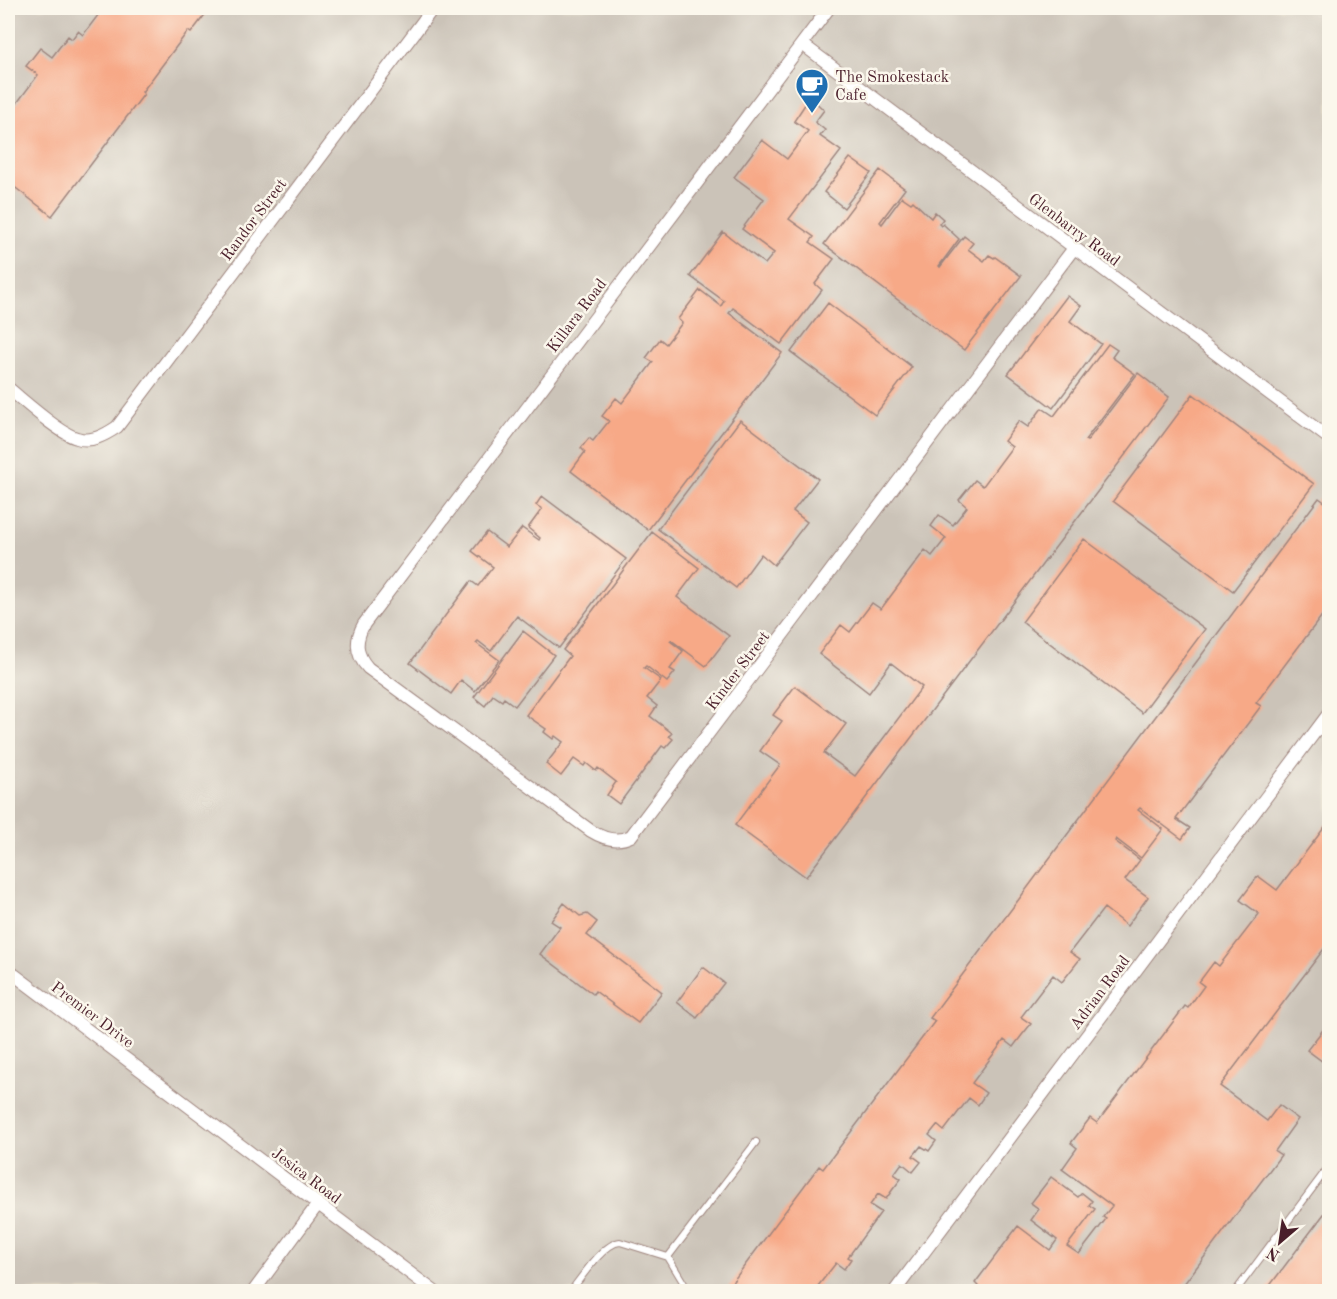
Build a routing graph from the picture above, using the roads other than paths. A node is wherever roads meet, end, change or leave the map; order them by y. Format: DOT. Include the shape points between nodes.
graph roads {
  1 [pos="433,8"];
  2 [pos="829,8"];
  3 [pos="802,44"];
  4 [pos="1074,248"];
  5 [pos="8,388"];
  6 [pos="1329,439"];
  7 [pos="357,646"];
  8 [pos="1329,712"];
  9 [pos="8,970"];
  10 [pos="159,1084"];
  11 [pos="756,1142"];
  12 [pos="1329,1165"];
  13 [pos="318,1204"];
  14 [pos="668,1257"];
  15 [pos="253,1292"];
  16 [pos="435,1292"];
  17 [pos="570,1292"];
  18 [pos="689,1292"];
  19 [pos="894,1292"];
  20 [pos="1235,1292"];
  1 -- 5 [label="street, Randor Street" via="117,428 104,436 77,439"];
  2 -- 3 [label="street, Killara Road"];
  3 -- 4 [label="street, Glenbarry Road"];
  3 -- 7 [label="street, Killara Road" via="364,624"];
  4 -- 6 [label="street, Glenbarry Road"];
  4 -- 7 [label="street, Kinder Street" via="631,836 618,840 591,831 368,668"];
  8 -- 19 [label="street, Adrian Road"];
  9 -- 10 [label="street, Premier Drive"];
  10 -- 13 [label="street, Jesica Road"];
  11 -- 14 [label="lane"];
  12 -- 20 [label="lane"];
  13 -- 15 [label="street"];
  13 -- 16 [label="street, Jesica Road"];
  14 -- 17 [label="lane" via="616,1242 600,1254"];
  14 -- 18 [label="lane"];
}
